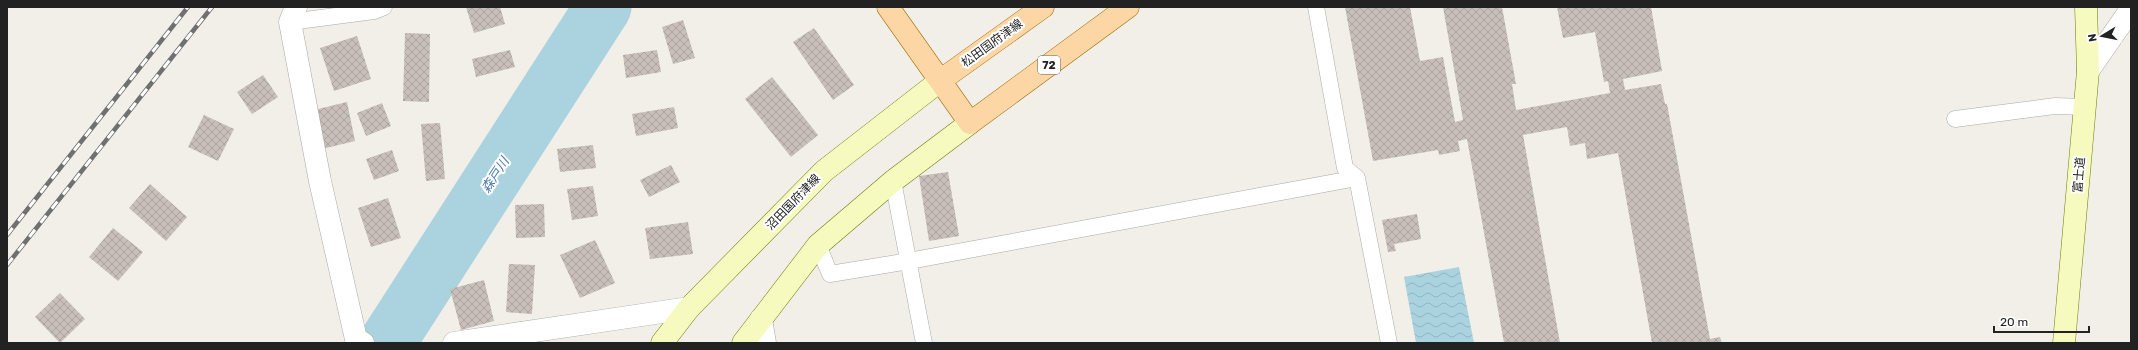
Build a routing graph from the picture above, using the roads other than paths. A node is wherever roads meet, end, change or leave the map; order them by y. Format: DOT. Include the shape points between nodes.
graph roads {
  1 [pos="384,7"];
  2 [pos="888,7"];
  3 [pos="1043,7"];
  4 [pos="1128,7"];
  5 [pos="1316,7"];
  6 [pos="2086,7"];
  7 [pos="2131,9"];
  8 [pos="293,15"];
  9 [pos="2088,71"];
  10 [pos="941,80"];
  11 [pos="2085,107"];
  12 [pos="1955,119"];
  13 [pos="970,123"];
  14 [pos="1357,178"];
  15 [pos="893,181"];
  16 [pos="818,245"];
  17 [pos="909,261"];
  18 [pos="689,308"];
  19 [pos="761,319"];
  20 [pos="359,341"];
  21 [pos="454,343"];
  22 [pos="662,343"];
  23 [pos="743,343"];
  24 [pos="765,343"];
  25 [pos="924,343"];
  26 [pos="1389,343"];
  27 [pos="2064,343"];
  1 -- 8 [label="lane" via="374,11"];
  2 -- 10 [label="main road"];
  3 -- 10 [label="main road, 松田国府津線"];
  4 -- 13 [label="main road, 72"];
  5 -- 14 [label="lane" via="1345,168"];
  6 -- 9 [label="main road, 富士道"];
  7 -- 9 [label="street"];
  8 -- 20 [label="street" via="320,180"];
  9 -- 11 [label="main road, 富士道"];
  10 -- 13 [label="main road"];
  10 -- 18 [label="main road, 沼田国府津線" via="824,171"];
  11 -- 12 [label="lane" via="2055,106"];
  11 -- 27 [label="main road, 富士道"];
  13 -- 15 [label="main road"];
  14 -- 17 [label="lane"];
  14 -- 26 [label="lane"];
  15 -- 16 [label="main road"];
  15 -- 17 [label="lane"];
  16 -- 17 [label="lane" via="830,274"];
  16 -- 19 [label="main road"];
  17 -- 25 [label="lane"];
  18 -- 21 [label="street"];
  18 -- 22 [label="main road, 沼田国府津線"];
  19 -- 23 [label="main road"];
  19 -- 24 [label="street"];
}
